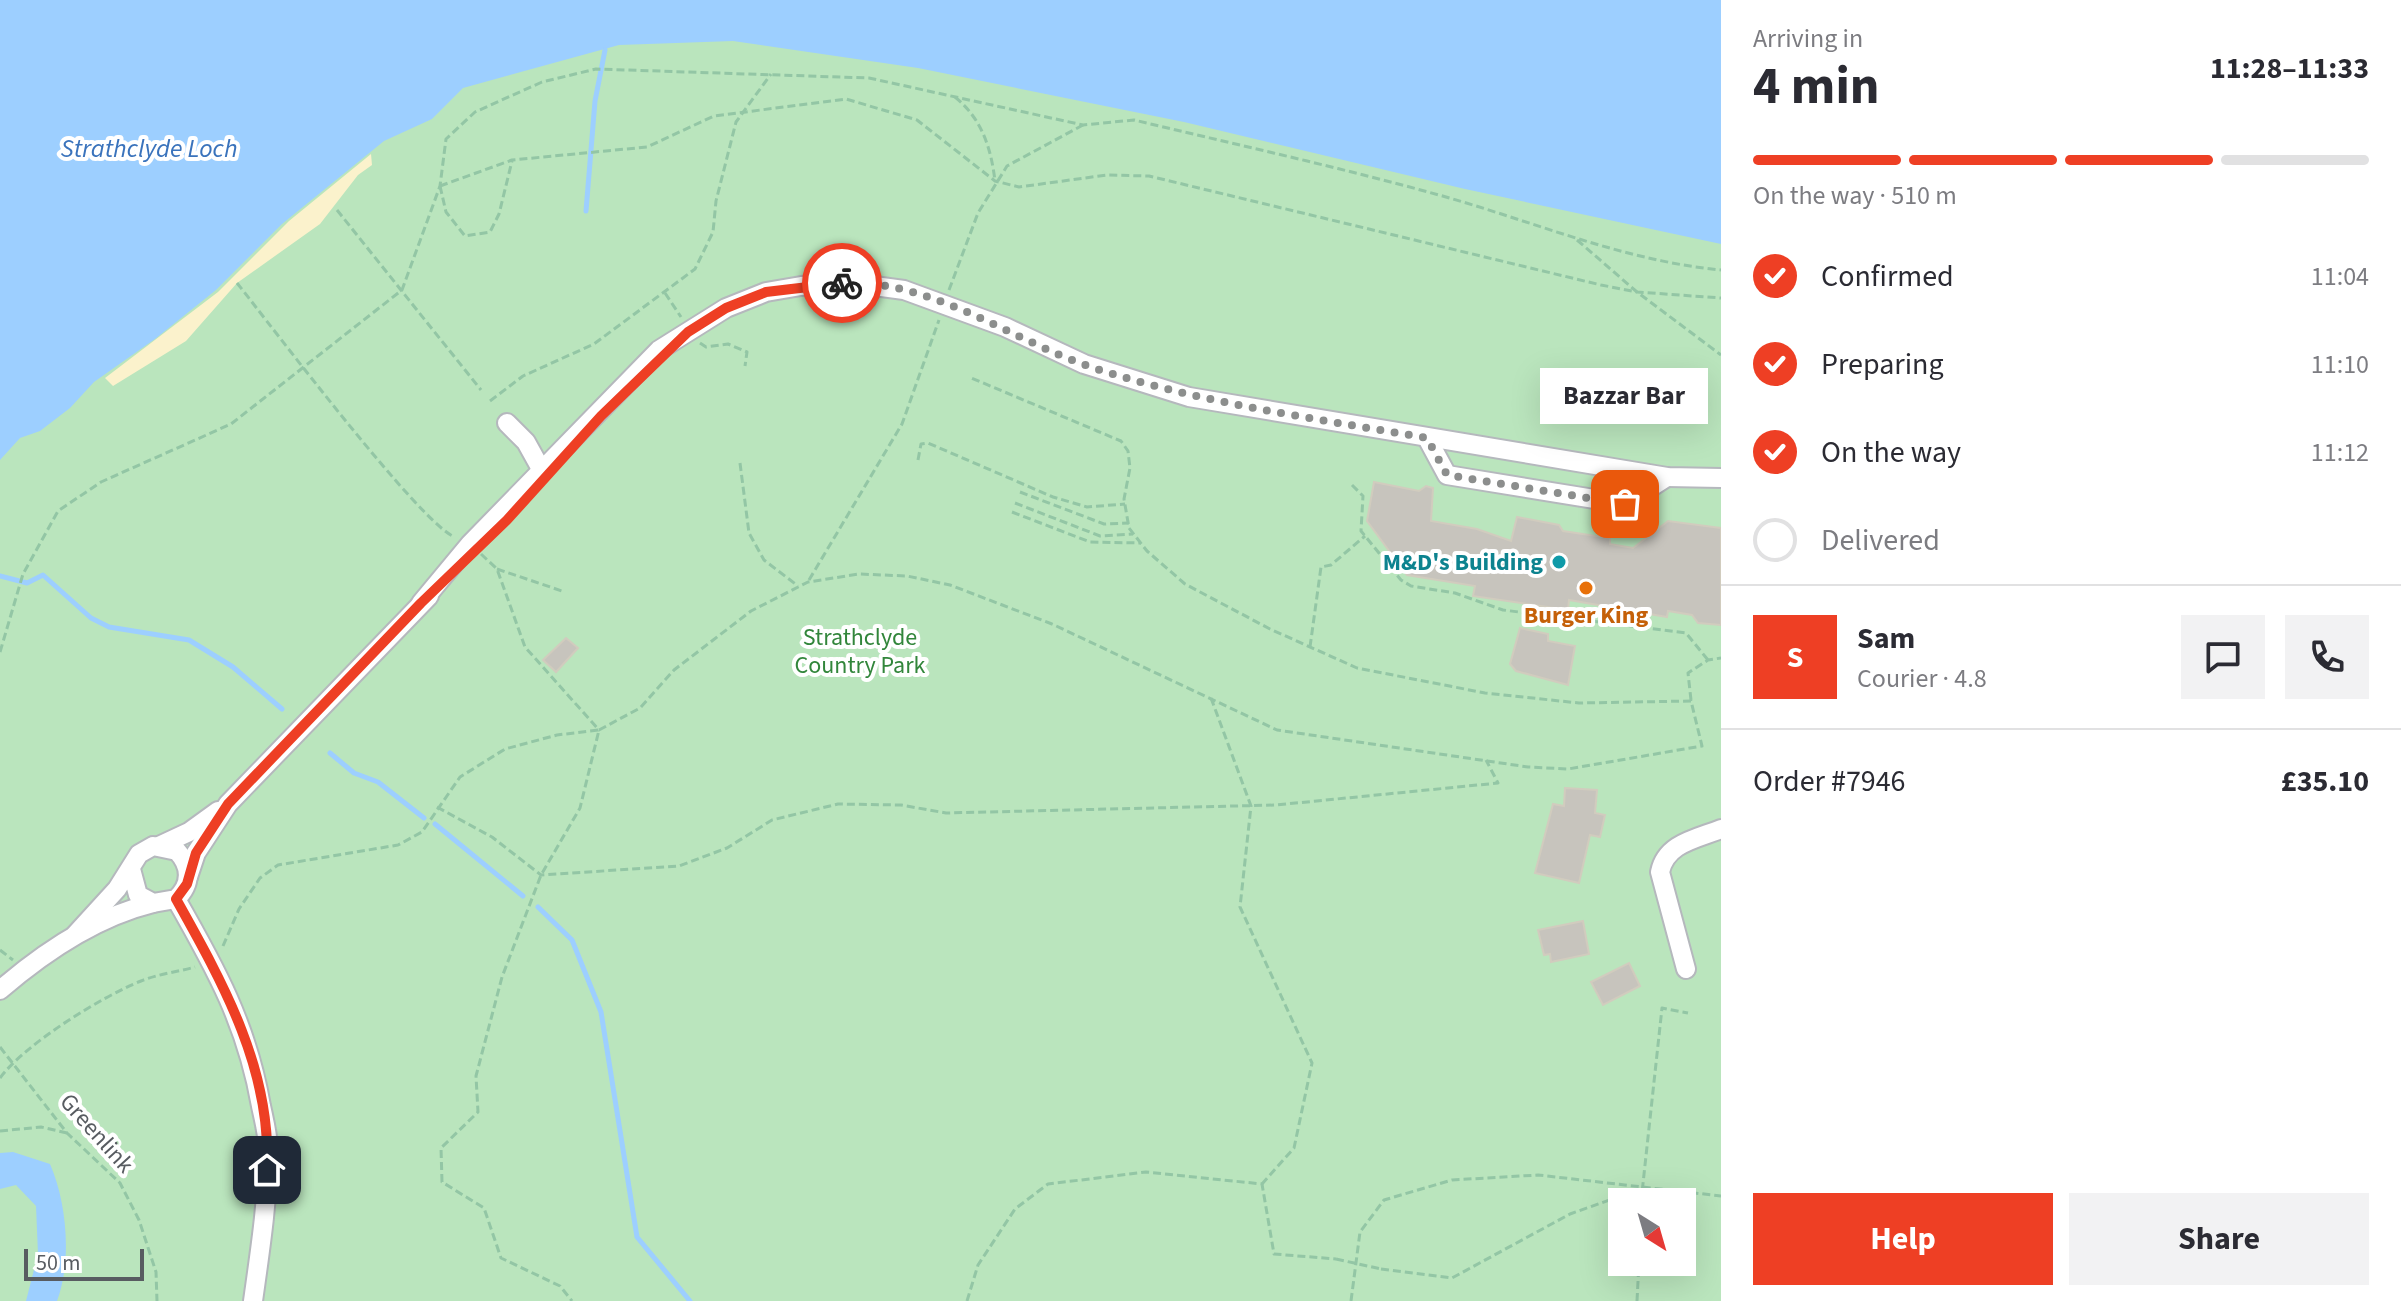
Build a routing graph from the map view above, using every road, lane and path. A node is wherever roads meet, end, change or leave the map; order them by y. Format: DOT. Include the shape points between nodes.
graph roads {
  1 [pos="771,74"];
  2 [pos="955,97"];
  3 [pos="740,113"];
  4 [pos="1083,125"];
  5 [pos="512,160"];
  6 [pos="995,181"];
  7 [pos="440,186"];
  8 [pos="337,210"];
  9 [pos="1573,236"];
  10 [pos="1721,270"];
  11 [pos="237,283"];
  12 [pos="402,290"];
  13 [pos="1637,292"];
  14 [pos="665,293"];
  15 [pos="1721,298"];
  16 [pos="944,305"];
  17 [pos="689,331"];
  18 [pos="1721,355"];
  19 [pos="745,366"];
  20 [pos="307,368"];
  21 [pos="969,377"];
  22 [pos="481,390"];
  23 [pos="490,401"];
  24 [pos="507,423"];
  25 [pos="1427,438"];
  26 [pos="526,442"];
  27 [pos="561,448"];
  28 [pos="918,460"];
  29 [pos="740,463"];
  30 [pos="541,469"];
  31 [pos="1667,477"];
  32 [pos="1721,478"];
  33 [pos="1352,485"];
  34 [pos="1020,492"];
  35 [pos="1015,503"];
  36 [pos="1125,504"];
  37 [pos="1012,512"];
  38 [pos="1129,523"];
  39 [pos="1134,534"];
  40 [pos="1365,536"];
  41 [pos="463,538"];
  42 [pos="1141,543"];
  43 [pos="481,554"];
  44 [pos="497,569"];
  45 [pos="808,582"];
  46 [pos="799,586"];
  47 [pos="562,591"];
  48 [pos="421,603"];
  49 [pos="1310,647"];
  50 [pos="0,652"];
  51 [pos="1721,658"];
  52 [pos="1708,660"];
  53 [pos="1211,698"];
  54 [pos="1691,701"];
  55 [pos="599,730"];
  56 [pos="1486,760"];
  57 [pos="228,804"];
  58 [pos="1251,806"];
  59 [pos="437,807"];
  60 [pos="1721,829"];
  61 [pos="159,846"];
  62 [pos="131,869"];
  63 [pos="541,875"];
  64 [pos="188,877"];
  65 [pos="176,899"];
  66 [pos="153,903"];
  67 [pos="75,935"];
  68 [pos="212,959"];
  69 [pos="1686,969"];
  70 [pos="0,990"];
  71 [pos="1688,1013"];
  72 [pos="0,1047"];
  73 [pos="13,1060"];
  74 [pos="0,1078"];
  75 [pos="0,1131"];
  76 [pos="67,1133"];
  77 [pos="1262,1184"];
  78 [pos="1635,1188"];
  79 [pos="1642,1188"];
  80 [pos="1696,1194"];
  81 [pos="1721,1196"];
  82 [pos="1608,1201"];
  83 [pos="1638,1276"];
  84 [pos="157,1301"];
  85 [pos="253,1301"];
  86 [pos="572,1301"];
  87 [pos="967,1301"];
  88 [pos="1351,1301"];
  89 [pos="1637,1301"];
  1 -- 2 [label="path" via="869,78"];
  1 -- 3 [label="path"];
  1 -- 7 [label="path" via="596,69 542,82 475,112 446,139"];
  2 -- 4 [label="path"];
  2 -- 6 [label="path" via="991,148"];
  3 -- 5 [label="path" via="714,116 647,147"];
  3 -- 6 [label="path" via="846,99 917,120"];
  3 -- 14 [label="path" via="713,232 695,269"];
  4 -- 6 [label="path" via="1007,166"];
  4 -- 9 [label="path" via="1134,120 1446,197"];
  5 -- 7 [label="path"];
  5 -- 7 [label="path" via="490,232 465,236 446,212"];
  6 -- 13 [label="path" via="1019,187 1107,175 1149,176"];
  6 -- 16 [label="path"];
  7 -- 12 [label="path"];
  8 -- 12 [label="path"];
  9 -- 10 [label="path" via="1688,267"];
  9 -- 13 [label="path"];
  11 -- 20 [label="path"];
  12 -- 20 [label="path"];
  12 -- 22 [label="path"];
  13 -- 15 [label="path"];
  13 -- 18 [label="path"];
  14 -- 17 [label="path"];
  14 -- 23 [label="path" via="594,344 523,376"];
  16 -- 17 [label="street" via="904,290 852,283 801,286 753,297"];
  16 -- 25 [label="street" via="1084,364 1189,397"];
  16 -- 45 [label="path" via="902,424"];
  17 -- 19 [label="path" via="706,347 728,344 747,352"];
  17 -- 27 [label="street" via="659,350"];
  17 -- 48 [label="street"];
  20 -- 41 [label="path" via="432,522 450,536"];
  20 -- 50 [label="path" via="231,424 101,482 58,511 23,574"];
  21 -- 36 [label="path" via="1121,441 1130,468"];
  24 -- 26 [label="street"];
  25 -- 31 [label="street"];
  25 -- 31 [label="street" via="1447,475 1625,504"];
  26 -- 27 [label="street"];
  26 -- 30 [label="street"];
  27 -- 30 [label="street"];
  28 -- 36 [label="path" via="921,444 928,443 1053,497 1087,507"];
  29 -- 46 [label="path" via="749,533 764,560"];
  30 -- 48 [label="street"];
  31 -- 32 [label="street"];
  33 -- 40 [label="path" via="1363,496"];
  34 -- 38 [label="path" via="1104,524"];
  35 -- 39 [label="path" via="1100,536"];
  36 -- 38 [label="path"];
  37 -- 42 [label="path" via="1090,542"];
  38 -- 39 [label="path"];
  39 -- 42 [label="path"];
  40 -- 49 [label="path" via="1331,565 1321,567"];
  40 -- 52 [label="path" via="1411,586 1455,593 1503,610 1686,633"];
  42 -- 49 [label="path" via="1185,584"];
  43 -- 44 [label="path"];
  44 -- 47 [label="path"];
  44 -- 55 [label="path" via="525,647"];
  45 -- 46 [label="path"];
  45 -- 53 [label="path" via="859,574 950,585 1052,624"];
  46 -- 55 [label="path" via="751,611 674,670 640,708"];
  48 -- 57 [label="street"];
  49 -- 54 [label="path" via="1357,668 1485,693 1579,703"];
  51 -- 52 [label="path"];
  52 -- 54 [label="path" via="1688,673"];
  53 -- 56 [label="path" via="1277,730"];
  53 -- 58 [label="path"];
  54 -- 56 [label="path" via="1702,746 1568,769"];
  55 -- 59 [label="path" via="505,749 460,777"];
  55 -- 63 [label="path" via="580,808"];
  56 -- 58 [label="path" via="1498,783"];
  57 -- 61 [label="street"];
  57 -- 64 [label="street" via="196,853"];
  58 -- 63 [label="path" via="946,813 901,805 838,804 772,820 727,848 679,866"];
  58 -- 77 [label="path" via="1240,907 1312,1063 1294,1148"];
  59 -- 63 [label="path" via="492,837"];
  59 -- 68 [label="path" via="422,832 398,845 278,865 260,878"];
  60 -- 69 [label="street" via="1673,848 1663,858 1660,872"];
  61 -- 62 [label="street" via="139,854"];
  61 -- 64 [label="street" via="177,851"];
  62 -- 66 [label="street" via="138,895"];
  62 -- 67 [label="street"];
  63 -- 86 [label="path" via="502,977 476,1076 478,1112 441,1148 442,1182 484,1208 501,1258 560,1286"];
  64 -- 65 [label="street"];
  65 -- 66 [label="street"];
  65 -- 68 [label="street"];
  66 -- 67 [label="street" via="125,910"];
  67 -- 70 [label="street"];
  68 -- 73 [label="path" via="142,981"];
  68 -- 85 [label="street" via="254,1062 268,1146"];
  71 -- 79 [label="path" via="1662,1008"];
  72 -- 73 [label="path, Greenlink"];
  73 -- 74 [label="path"];
  73 -- 76 [label="path, Greenlink"];
  75 -- 76 [label="path" via="41,1127"];
  76 -- 84 [label="path, Greenlink" via="120,1183 156,1272"];
  77 -- 82 [label="path, bridge" via="1274,1254 1452,1278 1570,1214"];
  77 -- 87 [label="path" via="1146,1172 1048,1184 1015,1209 978,1265"];
  78 -- 88 [label="path" via="1538,1175 1452,1180 1384,1200 1360,1232"];
  80 -- 81 [label="path"];
  83 -- 89 [label="path"];
}
